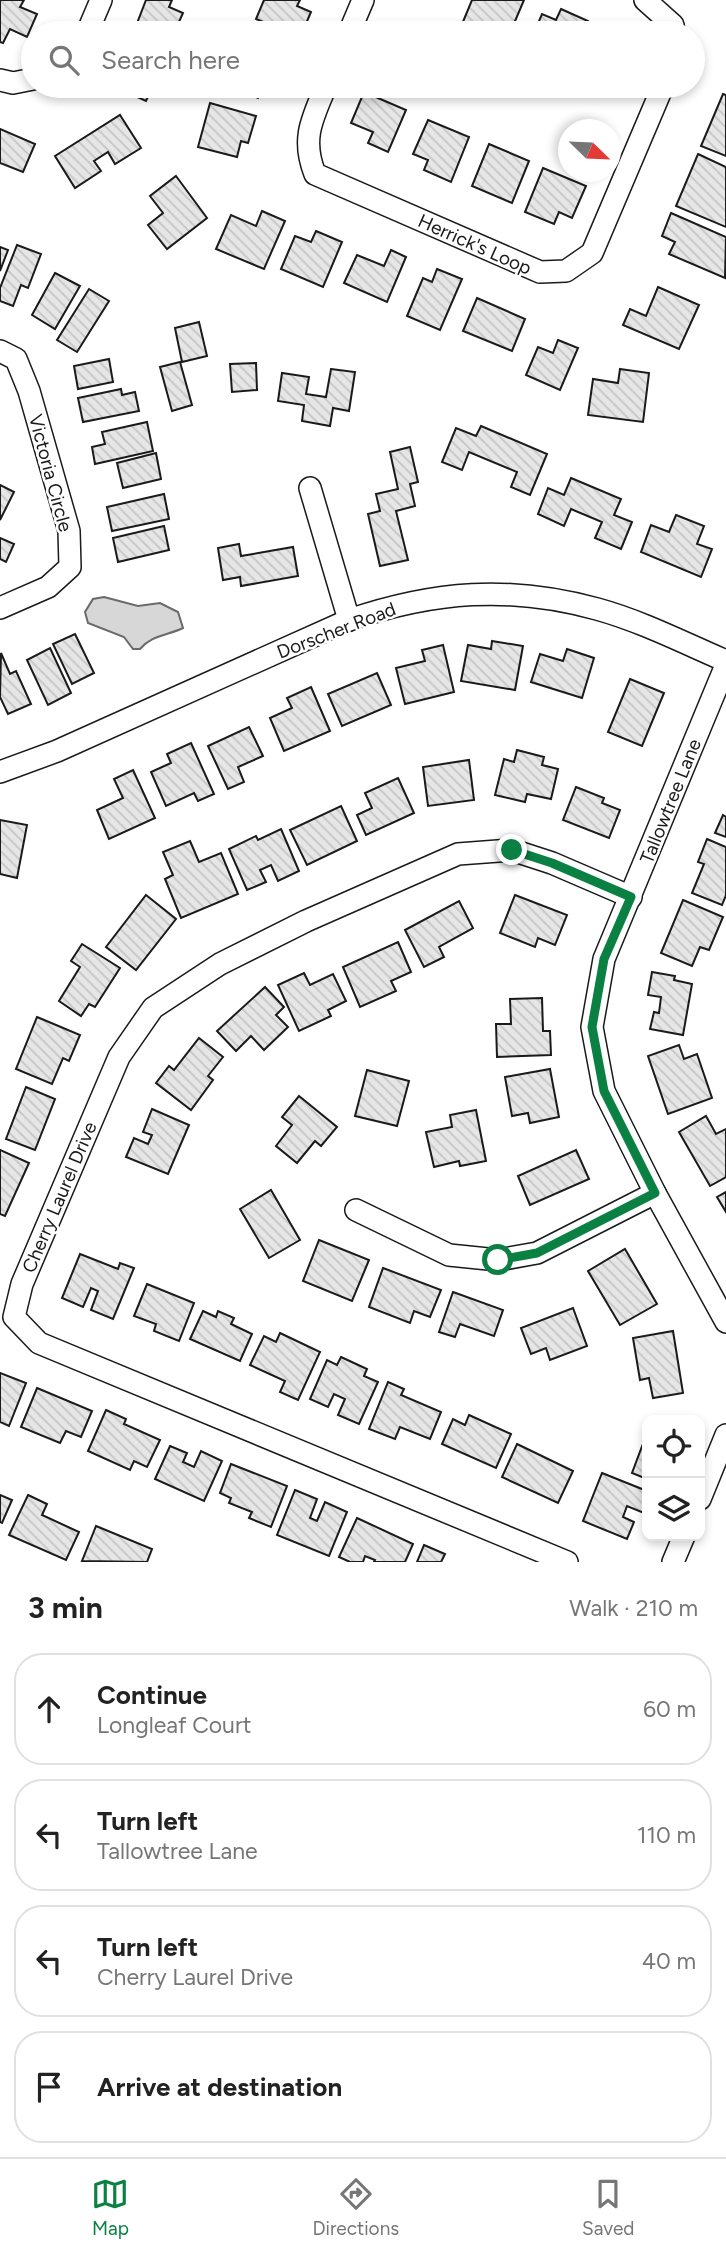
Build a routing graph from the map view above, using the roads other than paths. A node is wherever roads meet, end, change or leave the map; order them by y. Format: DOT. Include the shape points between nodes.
graph roads {
  1 [pos="101,0"];
  2 [pos="363,0"];
  3 [pos="645,0"];
  4 [pos="92,21"];
  5 [pos="354,21"];
  6 [pos="669,21"];
  7 [pos="0,80"];
  8 [pos="21,81"];
  9 [pos="321,98"];
  10 [pos="658,98"];
  11 [pos="0,351"];
  12 [pos="310,488"];
  13 [pos="0,608"];
  14 [pos="349,620"];
  15 [pos="726,663"];
  16 [pos="0,772"];
  17 [pos="631,897"];
  18 [pos="655,1193"];
  19 [pos="356,1210"];
  20 [pos="726,1322"];
  21 [pos="726,1435"];
  22 [pos="705,1487"];
  23 [pos="682,1541"];
  24 [pos="567,1562"];
  25 [pos="673,1562"];
  1 -- 4 [label="street"];
  2 -- 5 [label="street"];
  3 -- 6 [label="street"];
  7 -- 8 [label="street"];
  9 -- 10 [label="street, Herrick's Loop" via="308,127 309,158 315,174 540,272 566,271 592,253"];
  11 -- 13 [label="street, Victoria Circle" via="16,359 29,391 69,531 70,567 48,587"];
  12 -- 14 [label="street"];
  14 -- 15 [label="street, Dorscher Road" via="429,598 521,595 599,610"];
  14 -- 16 [label="street, Dorscher Road" via="57,751"];
  15 -- 17 [label="street, Tallowtree Lane"];
  17 -- 18 [label="street, Tallowtree Lane" via="604,959 592,1027 604,1091"];
  17 -- 24 [label="street, Cherry Laurel Drive" via="512,850 458,854 220,964 153,1008 119,1057 22,1284 14,1317 39,1343"];
  18 -- 19 [label="street" via="537,1253 498,1260 449,1255"];
  18 -- 20 [label="street, Tallowtree Lane"];
  21 -- 22 [label="street"];
  23 -- 25 [label="street"];
}
